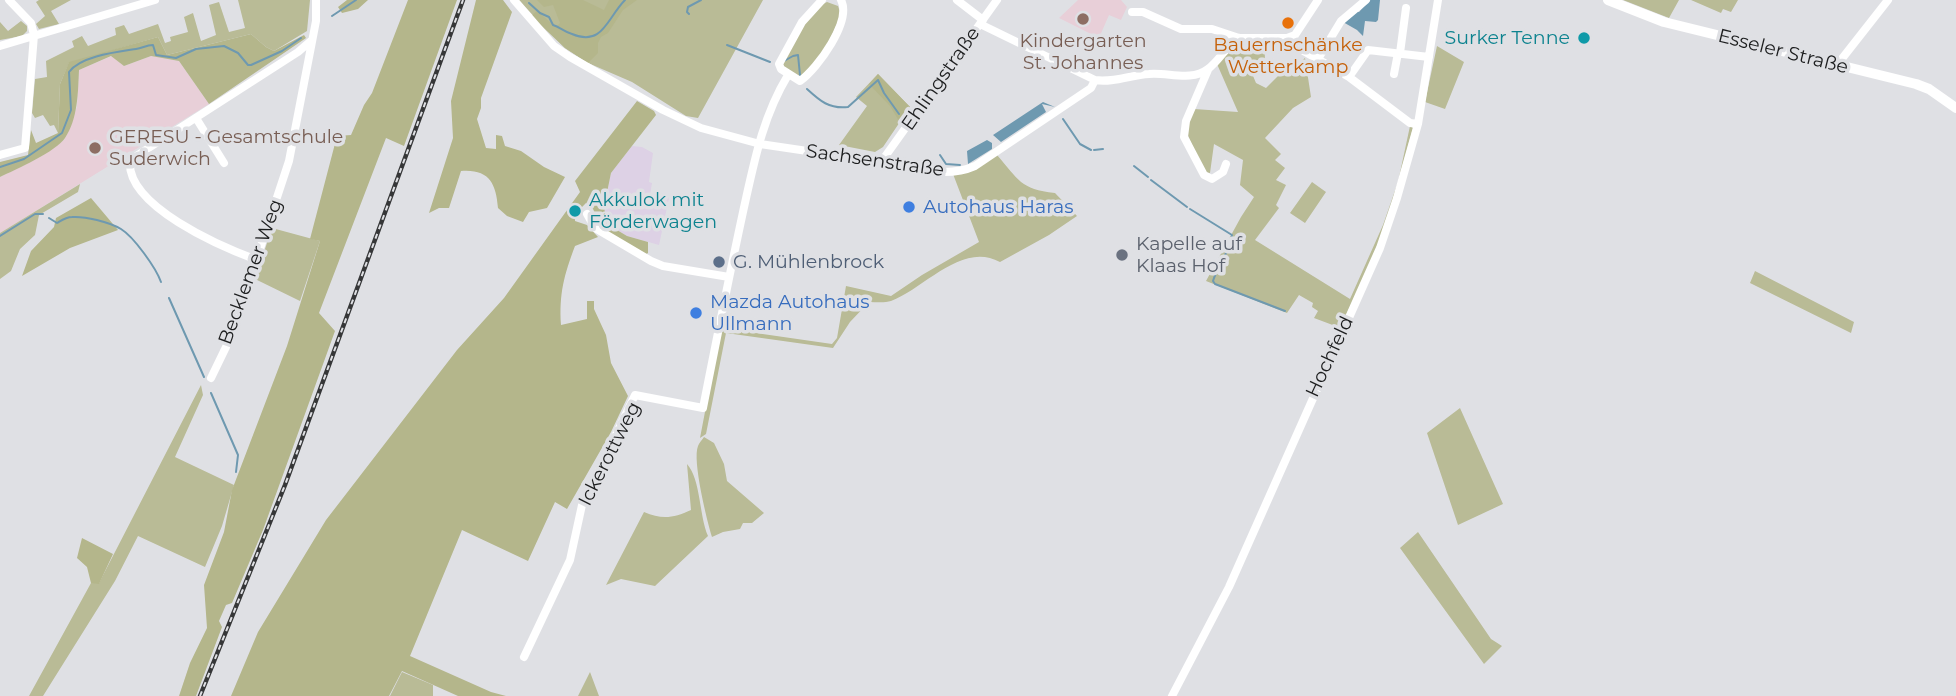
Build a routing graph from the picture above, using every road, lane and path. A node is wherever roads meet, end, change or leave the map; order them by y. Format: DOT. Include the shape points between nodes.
graph roads {
  1 [pos="9,0"];
  2 [pos="153,0"];
  3 [pos="317,0"];
  4 [pos="514,0"];
  5 [pos="822,0"];
  6 [pos="841,0"];
  7 [pos="957,0"];
  8 [pos="997,0"];
  9 [pos="1318,0"];
  10 [pos="1366,0"];
  11 [pos="1438,0"];
  12 [pos="1608,0"];
  13 [pos="1888,0"];
  14 [pos="1406,8"];
  15 [pos="1132,12"];
  16 [pos="981,21"];
  17 [pos="34,35"];
  18 [pos="1293,36"];
  19 [pos="1239,38"];
  20 [pos="312,40"];
  21 [pos="0,47"];
  22 [pos="1399,53"];
  23 [pos="1429,57"];
  24 [pos="1318,60"];
  25 [pos="1837,65"];
  26 [pos="1208,70"];
  27 [pos="1394,74"];
  28 [pos="788,75"];
  29 [pos="1349,78"];
  30 [pos="1095,80"];
  31 [pos="1956,108"];
  32 [pos="196,118"];
  33 [pos="1418,124"];
  34 [pos="760,144"];
  35 [pos="0,155"];
  36 [pos="884,158"];
  37 [pos="224,163"];
  38 [pos="1226,164"];
  39 [pos="587,214"];
  40 [pos="257,260"];
  41 [pos="729,277"];
  42 [pos="211,379"];
  43 [pos="524,657"];
  44 [pos="1172,696"];
  1 -- 17 [label="street" via="31,23"];
  2 -- 17 [label="street"];
  3 -- 20 [label="street, Becklemer Weg"];
  4 -- 34 [label="street, Sachsenstraße" via="554,46 570,57 701,128"];
  5 -- 28 [label="street" via="780,58 780,69"];
  6 -- 28 [label="street" via="845,14 825,54 800,81"];
  7 -- 16 [label="street"];
  8 -- 16 [label="street, Ehlingstraße"];
  9 -- 18 [label="street"];
  10 -- 24 [label="street" via="1341,21"];
  11 -- 23 [label="street, Hochfeld"];
  12 -- 25 [label="main road, Esseler Straße" via="1664,22"];
  13 -- 25 [label="street"];
  14 -- 22 [label="street"];
  15 -- 19 [label="street" via="1143,12 1181,29 1212,29"];
  16 -- 30 [label="street"];
  16 -- 36 [label="street, Ehlingstraße"];
  17 -- 21 [label="street"];
  17 -- 35 [label="street" via="25,148"];
  18 -- 19 [label="street"];
  18 -- 24 [label="street" via="1300,49"];
  19 -- 26 [label="street"];
  20 -- 32 [label="street"];
  20 -- 40 [label="street, Becklemer Weg" via="289,161"];
  22 -- 23 [label="street"];
  22 -- 27 [label="street"];
  22 -- 29 [label="street" via="1368,50"];
  23 -- 33 [label="street, Hochfeld"];
  24 -- 29 [label="street"];
  25 -- 31 [label="main road, Esseler Straße" via="1916,84"];
  26 -- 30 [label="street" via="1184,76 1152,73"];
  26 -- 38 [label="street" via="1186,121 1184,137 1207,177 1223,173"];
  28 -- 34 [label="street, Ickerottweg" via="773,100"];
  29 -- 33 [label="street" via="1410,123"];
  30 -- 36 [label="street, Sachsenstraße" via="1091,88 975,166 939,171"];
  32 -- 37 [label="street"];
  32 -- 40 [label="street" via="130,160 130,173 173,220"];
  33 -- 44 [label="street, Hochfeld" via="1391,218 1365,283 1229,587"];
  34 -- 36 [label="street, Sachsenstraße" via="875,161"];
  34 -- 41 [label="street, Ickerottweg"];
  39 -- 41 [label="street" via="595,228 651,261"];
  40 -- 42 [label="street, Becklemer Weg"];
  41 -- 43 [label="street, Ickerottweg" via="703,408 635,395 582,505 570,560"];
}
